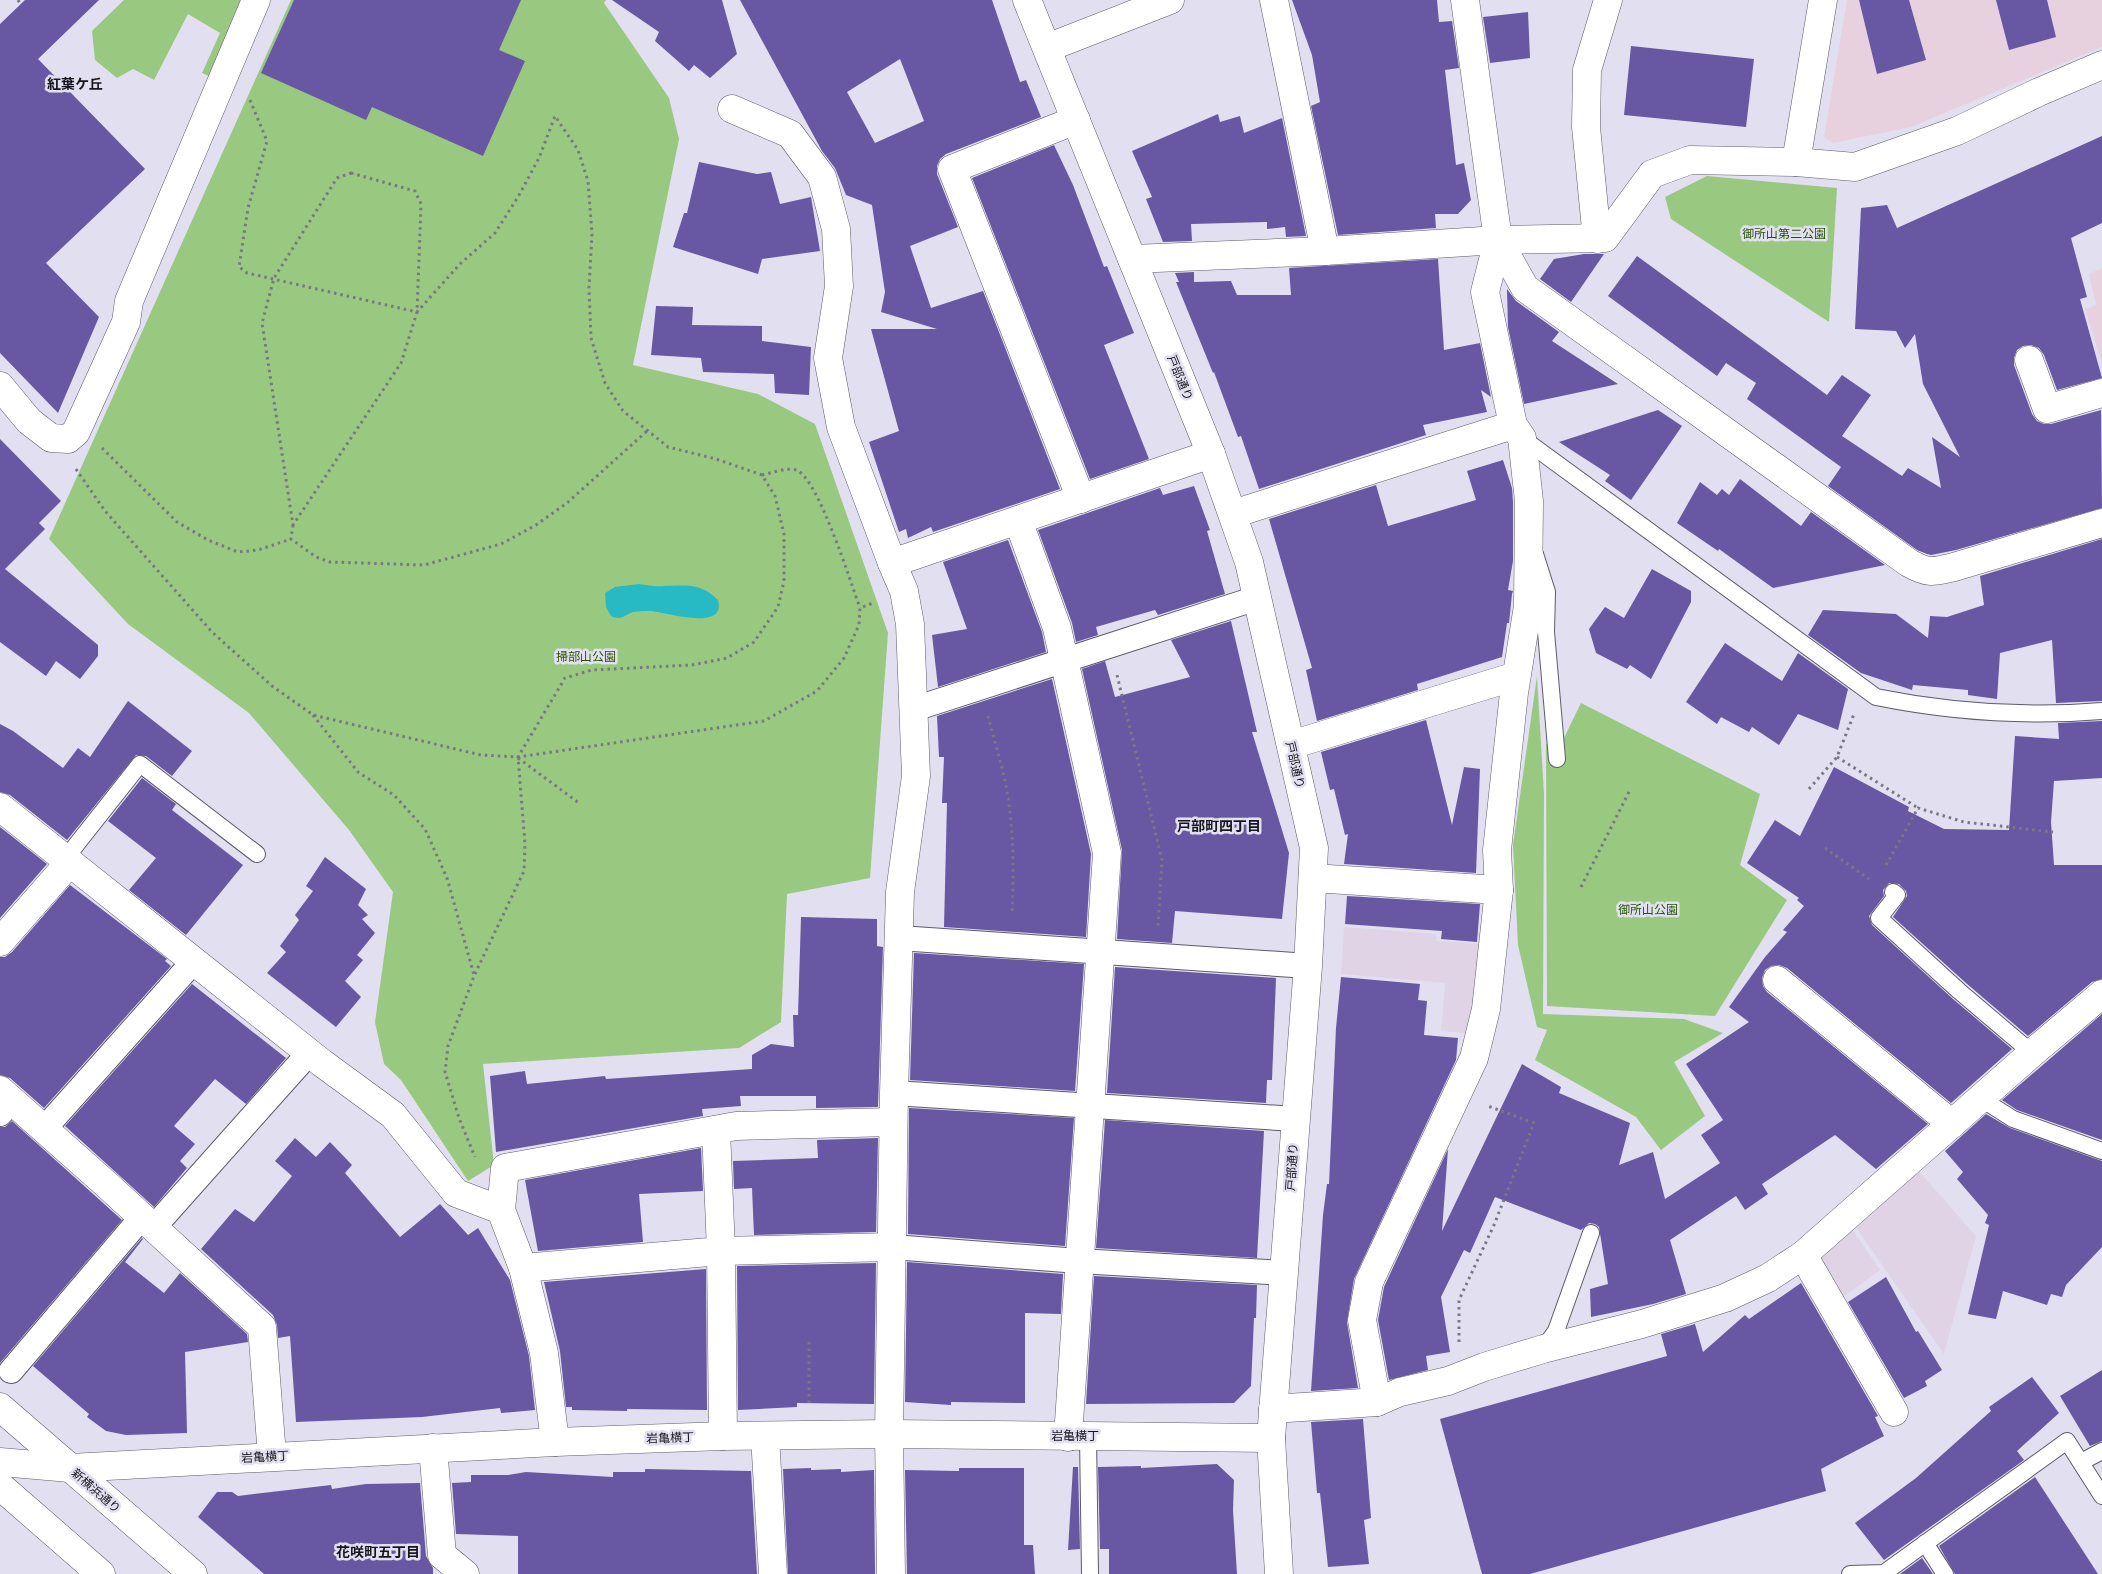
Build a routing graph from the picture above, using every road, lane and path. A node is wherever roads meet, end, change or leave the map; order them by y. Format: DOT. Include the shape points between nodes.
graph roads {
  1 [pos="256,0"];
  2 [pos="1027,0"];
  3 [pos="1170,0"];
  4 [pos="1274,0"];
  5 [pos="1465,0"];
  6 [pos="1608,0"];
  7 [pos="1823,0"];
  8 [pos="1047,48"];
  9 [pos="2102,65"];
  10 [pos="250,99"];
  11 [pos="732,109"];
  12 [pos="1076,120"];
  13 [pos="1796,162"];
  14 [pos="1597,239"];
  15 [pos="1498,240"];
  16 [pos="1325,251"];
  17 [pos="1132,259"];
  18 [pos="274,278"];
  19 [pos="417,312"];
  20 [pos="2029,360"];
  21 [pos="0,386"];
  22 [pos="2102,393"];
  23 [pos="647,431"];
  24 [pos="1517,432"];
  25 [pos="100,446"];
  26 [pos="1211,454"];
  27 [pos="75,467"];
  28 [pos="762,476"];
  29 [pos="1081,499"];
  30 [pos="1232,514"];
  31 [pos="1018,520"];
  32 [pos="2102,523"];
  33 [pos="293,525"];
  34 [pos="291,540"];
  35 [pos="1529,542"];
  36 [pos="892,563"];
  37 [pos="904,591"];
  38 [pos="1257,598"];
  39 [pos="860,608"];
  40 [pos="1110,645"];
  41 [pos="1065,660"];
  42 [pos="1516,676"];
  43 [pos="980,686"];
  44 [pos="1864,688"];
  45 [pos="914,709"];
  46 [pos="2102,711"];
  47 [pos="313,715"];
  48 [pos="1290,745"];
  49 [pos="518,757"];
  50 [pos="1837,757"];
  51 [pos="1557,759"];
  52 [pos="1809,789"];
  53 [pos="1630,790"];
  54 [pos="579,803"];
  55 [pos="0,808"];
  56 [pos="1918,808"];
  57 [pos="2053,832"];
  58 [pos="1825,848"];
  59 [pos="257,854"];
  60 [pos="67,861"];
  61 [pos="1885,866"];
  62 [pos="1859,874"];
  63 [pos="1313,878"];
  64 [pos="1581,887"];
  65 [pos="1499,890"];
  66 [pos="1893,892"];
  67 [pos="899,938"];
  68 [pos="0,942"];
  69 [pos="1010,946"];
  70 [pos="1099,952"];
  71 [pos="1156,956"];
  72 [pos="194,961"];
  73 [pos="1308,966"];
  74 [pos="474,976"];
  75 [pos="1777,980"];
  76 [pos="2102,994"];
  77 [pos="309,1052"];
  78 [pos="2032,1053"];
  79 [pos="894,1093"];
  80 [pos="1456,1095"];
  81 [pos="1980,1098"];
  82 [pos="4,1102"];
  83 [pos="1090,1105"];
  84 [pos="1295,1119"];
  85 [pos="893,1122"];
  86 [pos="1952,1124"];
  87 [pos="44,1129"];
  88 [pos="716,1130"];
  89 [pos="2102,1151"];
  90 [pos="472,1200"];
  91 [pos="501,1210"];
  92 [pos="148,1222"];
  93 [pos="1592,1233"];
  94 [pos="892,1247"];
  95 [pos="721,1251"];
  96 [pos="1803,1255"];
  97 [pos="1079,1261"];
  98 [pos="523,1268"];
  99 [pos="1284,1273"];
  100 [pos="809,1341"];
  101 [pos="1543,1349"];
  102 [pos="11,1371"];
  103 [pos="1461,1376"];
  104 [pos="1377,1402"];
  105 [pos="809,1406"];
  106 [pos="0,1407"];
  107 [pos="1273,1409"];
  108 [pos="1894,1412"];
  109 [pos="889,1434"];
  110 [pos="723,1436"];
  111 [pos="765,1436"];
  112 [pos="1078,1436"];
  113 [pos="1271,1438"];
  114 [pos="555,1442"];
  115 [pos="433,1448"];
  116 [pos="2102,1450"];
  117 [pos="272,1456"];
  118 [pos="0,1462"];
  119 [pos="2081,1462"];
  120 [pos="70,1468"];
  121 [pos="0,1486"];
  122 [pos="2102,1496"];
  123 [pos="1925,1543"];
  124 [pos="101,1574"];
  125 [pos="193,1574"];
  126 [pos="465,1574"];
  127 [pos="773,1574"];
  128 [pos="891,1574"];
  129 [pos="1090,1574"];
  130 [pos="1279,1574"];
  131 [pos="1850,1574"];
  132 [pos="1945,1574"];
  1 -- 21 [label="street" via="129,301 126,322 76,432 68,439 51,438 29,421"];
  2 -- 8 [label="street, 戸部通り"];
  3 -- 8 [label="street"];
  4 -- 16 [label="street"];
  5 -- 15 [label="street"];
  6 -- 14 [label="street" via="1587,70 1586,126"];
  7 -- 13 [label="street"];
  8 -- 12 [label="street, 戸部通り"];
  9 -- 13 [label="street" via="1957,131 1864,164"];
  10 -- 18 [label="path" via="267,141 248,208 239,268 247,273"];
  11 -- 36 [label="street" via="790,134 822,178 836,229 839,286 828,358 841,427"];
  12 -- 17 [label="street, 戸部通り"];
  12 -- 29 [label="street" via="952,169"];
  13 -- 14 [label="street" via="1690,160 1667,168 1652,174 1605,238"];
  14 -- 15 [label="street"];
  15 -- 16 [label="street"];
  15 -- 24 [label="street" via="1485,292"];
  15 -- 32 [label="street" via="1525,288 1924,571 1954,567"];
  16 -- 17 [label="street"];
  17 -- 26 [label="street, 戸部通り"];
  18 -- 19 [label="path"];
  18 -- 19 [label="path" via="337,178 351,173 415,191 422,204"];
  18 -- 33 [label="path" via="262,323"];
  19 -- 23 [label="path" via="460,264 495,232 539,158 555,116 578,150 588,181 592,234 591,338 605,383 623,411"];
  19 -- 33 [label="path" via="401,363"];
  20 -- 22 [label="street" via="2047,409"];
  23 -- 28 [label="path" via="668,447 716,459"];
  23 -- 34 [label="path" via="567,503 536,525 492,546 424,565 351,563 330,562 316,557"];
  24 -- 30 [label="street"];
  24 -- 35 [label="street" via="1530,502"];
  24 -- 44 [label="lane"];
  25 -- 34 [label="path" via="177,522 208,540 238,552"];
  26 -- 29 [label="street"];
  26 -- 30 [label="street, 戸部通り"];
  27 -- 47 [label="path" via="105,511 212,632 272,686"];
  28 -- 39 [label="path" via="787,470 802,474 823,508"];
  28 -- 49 [label="path" via="775,496 784,534 784,581 778,607 754,642 728,658 692,665 592,670 565,678"];
  29 -- 31 [label="street"];
  30 -- 38 [label="street, 戸部通り" via="1249,562"];
  31 -- 36 [label="street"];
  31 -- 41 [label="street" via="1057,628"];
  33 -- 34 [label="path"];
  35 -- 42 [label="street" via="1528,606"];
  35 -- 51 [label="lane" via="1539,562 1547,592 1546,632"];
  36 -- 37 [label="street"];
  37 -- 39 [label="path"];
  37 -- 45 [label="street" via="910,624"];
  38 -- 40 [label="street"];
  38 -- 48 [label="street, 戸部通り"];
  39 -- 49 [label="path" via="859,625 844,658 817,691 764,721"];
  40 -- 41 [label="street"];
  40 -- 71 [label="path" via="1162,860"];
  41 -- 43 [label="street"];
  41 -- 70 [label="street" via="1106,853"];
  42 -- 48 [label="street"];
  42 -- 65 [label="street" via="1497,850"];
  43 -- 45 [label="street"];
  43 -- 69 [label="path" via="1004,777 1010,820 1014,870"];
  44 -- 46 [label="lane" via="1876,697 1911,704 1993,712 2070,714"];
  44 -- 50 [label="path"];
  45 -- 67 [label="street" via="916,776 900,892"];
  47 -- 49 [label="path" via="481,755"];
  47 -- 74 [label="path" via="358,772 394,795 425,829 447,878"];
  48 -- 63 [label="street, 戸部通り" via="1314,848"];
  49 -- 54 [label="path"];
  49 -- 74 [label="path" via="524,871"];
  50 -- 52 [label="path"];
  50 -- 56 [label="path"];
  53 -- 64 [label="path"];
  55 -- 60 [label="street"];
  56 -- 57 [label="path" via="1964,822"];
  56 -- 61 [label="path"];
  58 -- 62 [label="path"];
  59 -- 60 [label="lane" via="140,764"];
  60 -- 68 [label="street"];
  60 -- 72 [label="street"];
  63 -- 65 [label="street"];
  63 -- 73 [label="street, 戸部通り"];
  65 -- 80 [label="street" via="1486,1009 1474,1058"];
  66 -- 78 [label="lane" via="1897,896 1879,918"];
  67 -- 69 [label="street"];
  67 -- 79 [label="street"];
  69 -- 70 [label="street"];
  70 -- 71 [label="street"];
  70 -- 83 [label="street"];
  71 -- 73 [label="street"];
  72 -- 77 [label="street"];
  72 -- 87 [label="street"];
  73 -- 84 [label="street, 戸部通り"];
  74 -- 90 [label="path" via="448,1046 445,1072 481,1173"];
  75 -- 86 [label="street"];
  76 -- 78 [label="street"];
  77 -- 90 [label="street" via="393,1114 456,1193"];
  77 -- 92 [label="street"];
  78 -- 81 [label="street"];
  79 -- 83 [label="street"];
  79 -- 85 [label="street"];
  80 -- 103 [label="path" via="1534,1123 1494,1225 1459,1300"];
  80 -- 104 [label="street" via="1369,1282 1362,1320"];
  81 -- 86 [label="street"];
  81 -- 89 [label="lane" via="2013,1119"];
  82 -- 87 [label="street"];
  83 -- 84 [label="street"];
  83 -- 97 [label="street"];
  84 -- 99 [label="street, 戸部通り"];
  85 -- 88 [label="street" via="736,1126"];
  85 -- 94 [label="street"];
  86 -- 96 [label="street"];
  87 -- 92 [label="street"];
  88 -- 91 [label="street" via="505,1168"];
  88 -- 95 [label="street"];
  90 -- 91 [label="street"];
  91 -- 98 [label="street"];
  92 -- 102 [label="street"];
  92 -- 117 [label="street" via="262,1327"];
  93 -- 101 [label="lane" via="1556,1331"];
  94 -- 95 [label="street"];
  94 -- 97 [label="street"];
  94 -- 109 [label="street"];
  95 -- 98 [label="street"];
  95 -- 110 [label="street"];
  96 -- 101 [label="street" via="1768,1278 1725,1298 1642,1324"];
  96 -- 108 [label="street"];
  97 -- 99 [label="street"];
  97 -- 112 [label="street"];
  98 -- 114 [label="street" via="544,1353"];
  99 -- 107 [label="street, 戸部通り"];
  100 -- 105 [label="path"];
  101 -- 103 [label="street"];
  103 -- 104 [label="street" via="1400,1392"];
  104 -- 107 [label="street"];
  106 -- 120 [label="street, 新横浜通り"];
  107 -- 113 [label="street, 戸部通り"];
  109 -- 111 [label="street, 岩亀横丁"];
  109 -- 112 [label="street, 岩亀横丁"];
  109 -- 128 [label="street"];
  110 -- 111 [label="street, 岩亀横丁"];
  110 -- 114 [label="street, 岩亀横丁"];
  111 -- 127 [label="street"];
  112 -- 113 [label="street, 岩亀横丁"];
  112 -- 129 [label="lane"];
  113 -- 130 [label="street, 戸部通り"];
  114 -- 115 [label="street, 岩亀横丁"];
  115 -- 117 [label="street, 岩亀横丁"];
  115 -- 126 [label="street" via="442,1555"];
  116 -- 119 [label="lane"];
  117 -- 120 [label="street, 岩亀横丁"];
  118 -- 120 [label="street, 岩亀横丁"];
  119 -- 122 [label="lane"];
  119 -- 123 [label="lane" via="2067,1441"];
  120 -- 125 [label="street, 新横浜通り"];
  121 -- 124 [label="street"];
  123 -- 131 [label="lane" via="1884,1572"];
  123 -- 132 [label="lane"];
}
